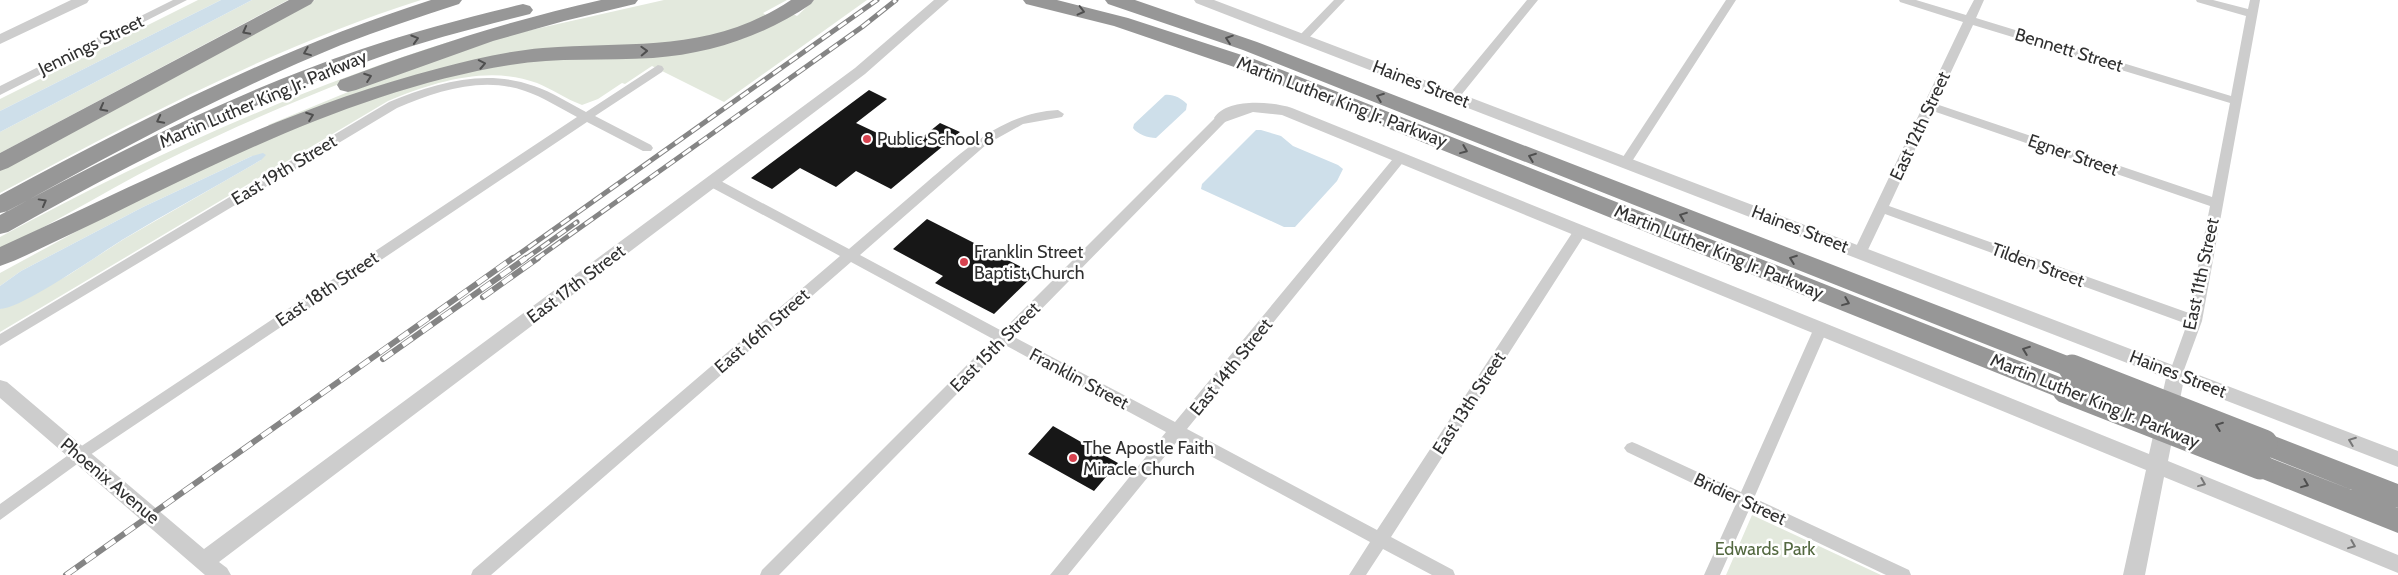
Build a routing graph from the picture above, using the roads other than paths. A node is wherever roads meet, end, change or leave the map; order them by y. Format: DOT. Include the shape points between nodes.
graph roads {
  1 [pos="82,0"];
  2 [pos="182,0"];
  3 [pos="304,0"];
  4 [pos="452,0"];
  5 [pos="570,0"];
  6 [pos="628,0"];
  7 [pos="804,0"];
  8 [pos="942,0"];
  9 [pos="1033,0"];
  10 [pos="1115,0"];
  11 [pos="1201,0"];
  12 [pos="1340,0"];
  13 [pos="1533,0"];
  14 [pos="1731,0"];
  15 [pos="1904,0"];
  16 [pos="1979,0"];
  17 [pos="2201,0"];
  18 [pos="2255,0"];
  19 [pos="2252,14"];
  20 [pos="1970,20"];
  21 [pos="1302,39"];
  22 [pos="0,40"];
  23 [pos="658,69"];
  24 [pos="0,91"];
  25 [pos="1454,96"];
  26 [pos="2235,101"];
  27 [pos="1929,106"];
  28 [pos="1058,114"];
  29 [pos="586,117"];
  30 [pos="1222,118"];
  31 [pos="647,148"];
  32 [pos="1401,157"];
  33 [pos="1625,162"];
  34 [pos="0,163"];
  35 [pos="712,182"];
  36 [pos="2216,203"];
  37 [pos="0,205"];
  38 [pos="1881,208"];
  39 [pos="0,226"];
  40 [pos="1581,230"];
  41 [pos="27,245"];
  42 [pos="1860,253"];
  43 [pos="849,256"];
  44 [pos="0,259"];
  45 [pos="2195,321"];
  46 [pos="1821,328"];
  47 [pos="1003,339"];
  48 [pos="0,341"];
  49 [pos="2176,374"];
  50 [pos="2069,379"];
  51 [pos="0,387"];
  52 [pos="1178,432"];
  53 [pos="1632,448"];
  54 [pos="79,455"];
  55 [pos="2262,455"];
  56 [pos="2398,459"];
  57 [pos="2157,465"];
  58 [pos="2398,496"];
  59 [pos="1746,502"];
  60 [pos="0,513"];
  61 [pos="2398,521"];
  62 [pos="1380,540"];
  63 [pos="204,561"];
  64 [pos="2398,564"];
  65 [pos="220,575"];
  66 [pos="479,575"];
  67 [pos="768,575"];
  68 [pos="1058,575"];
  69 [pos="1357,575"];
  70 [pos="1447,575"];
  71 [pos="1712,575"];
  72 [pos="1902,575"];
  73 [pos="2134,575"];
  1 -- 22 [label="street"];
  2 -- 24 [label="street, Jennings Street"];
  3 -- 34 [label="highway, one-way"];
  4 -- 37 [label="highway, Martin Luther King Jr. Parkway, one-way" via="364,29 244,78"];
  39 -- 5 [label="highway, Martin Luther King Jr. Parkway, one-way" via="208,119 315,74 431,34"];
  41 -- 6 [label="highway, one-way" via="182,159 299,104 470,43 552,18"];
  41 -- 7 [label="highway, one-way" via="247,140 396,87 474,65 527,56 656,51 690,46 754,28"];
  8 -- 35 [label="street, East 17th Street" via="860,71"];
  9 -- 50 [label="highway, Martin Luther King Jr. Parkway, one-way" via="1121,22 1247,64"];
  50 -- 10 [label="highway, Martin Luther King Jr. Parkway, one-way" via="1250,46"];
  11 -- 21 [label="street, Haines Street"];
  12 -- 21 [label="street"];
  13 -- 25 [label="street"];
  14 -- 33 [label="street"];
  15 -- 20 [label="street, Bennett Street"];
  16 -- 20 [label="street, East 12th Street"];
  17 -- 19 [label="street"];
  18 -- 19 [label="street, East 11th Street"];
  19 -- 26 [label="street, East 11th Street"];
  20 -- 26 [label="street, Bennett Street"];
  20 -- 27 [label="street, East 12th Street"];
  21 -- 25 [label="street, Haines Street"];
  23 -- 29 [label="street, East 18th Street"];
  25 -- 33 [label="street, Haines Street"];
  26 -- 36 [label="street, East 11th Street"];
  27 -- 36 [label="street, Egner Street"];
  27 -- 38 [label="street, East 12th Street"];
  28 -- 43 [label="street, East 16th Street" via="1034,116 996,132"];
  29 -- 31 [label="street"];
  29 -- 48 [label="street, East 19th Street" via="532,88 510,83 462,83 421,93 393,105"];
  29 -- 54 [label="street, East 18th Street"];
  30 -- 32 [label="street" via="1241,109 1276,107"];
  30 -- 47 [label="street, East 15th Street"];
  32 -- 40 [label="street"];
  32 -- 52 [label="street, East 14th Street"];
  33 -- 42 [label="street, Haines Street"];
  35 -- 43 [label="street, Franklin Street"];
  35 -- 63 [label="street, East 17th Street"];
  36 -- 45 [label="street, East 11th Street"];
  38 -- 42 [label="street, East 12th Street"];
  38 -- 45 [label="street, Tilden Street"];
  40 -- 46 [label="street"];
  40 -- 62 [label="street, East 13th Street"];
  41 -- 44 [label="highway"];
  42 -- 49 [label="street, Haines Street"];
  43 -- 47 [label="street, Franklin Street"];
  43 -- 66 [label="street, East 16th Street"];
  45 -- 49 [label="street, East 11th Street"];
  46 -- 57 [label="street"];
  46 -- 59 [label="street"];
  47 -- 52 [label="street, Franklin Street"];
  47 -- 67 [label="street, East 15th Street"];
  56 -- 49 [label="street, Haines Street, one-way"];
  49 -- 57 [label="street, East 11th Street"];
  50 -- 55 [label="highway, Martin Luther King Jr. Parkway, bridge"];
  51 -- 54 [label="street, Phoenix Avenue"];
  52 -- 62 [label="street, Franklin Street"];
  52 -- 68 [label="street, East 14th Street"];
  53 -- 59 [label="street, Bridier Street"];
  54 -- 60 [label="street, East 18th Street"];
  54 -- 63 [label="street, Phoenix Avenue"];
  55 -- 58 [label="highway, Martin Luther King Jr. Parkway"];
  55 -- 61 [label="highway, Martin Luther King Jr. Parkway, one-way"];
  57 -- 64 [label="street, one-way"];
  57 -- 73 [label="street, East 11th Street"];
  59 -- 71 [label="street"];
  59 -- 72 [label="street, Bridier Street"];
  62 -- 69 [label="street, East 13th Street"];
  62 -- 70 [label="street, Franklin Street"];
  63 -- 65 [label="street, Phoenix Avenue"];
}
